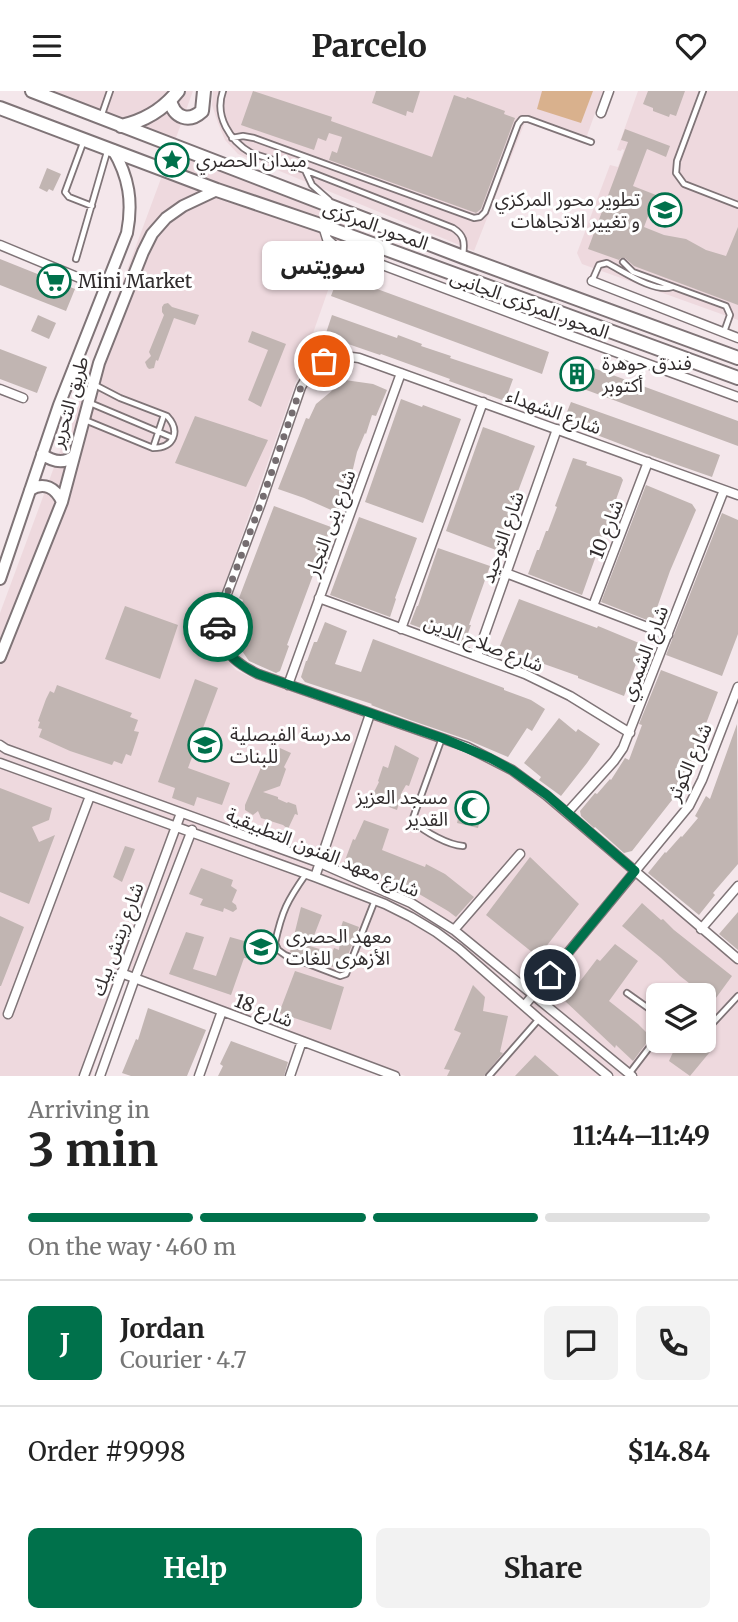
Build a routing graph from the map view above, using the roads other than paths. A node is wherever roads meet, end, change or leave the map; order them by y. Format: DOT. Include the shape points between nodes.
graph roads {
  1 [pos="110,91"];
  2 [pos="204,91"];
  3 [pos="223,91"];
  4 [pos="609,91"];
  5 [pos="703,91"];
  6 [pos="40,93"];
  7 [pos="174,96"];
  8 [pos="0,108"];
  9 [pos="601,113"];
  10 [pos="100,119"];
  11 [pos="121,126"];
  12 [pos="232,138"];
  13 [pos="84,139"];
  14 [pos="591,142"];
  15 [pos="111,149"];
  16 [pos="305,170"];
  17 [pos="217,190"];
  18 [pos="738,205"];
  19 [pos="92,206"];
  20 [pos="340,210"];
  21 [pos="323,226"];
  22 [pos="0,245"];
  23 [pos="463,257"];
  24 [pos="76,259"];
  25 [pos="623,262"];
  26 [pos="592,281"];
  27 [pos="673,286"];
  28 [pos="106,289"];
  29 [pos="724,332"];
  30 [pos="738,338"];
  31 [pos="738,358"];
  32 [pos="401,373"];
  33 [pos="738,378"];
  34 [pos="93,384"];
  35 [pos="0,389"];
  36 [pos="738,397"];
  37 [pos="23,398"];
  38 [pos="89,402"];
  39 [pos="483,403"];
  40 [pos="164,415"];
  41 [pos="84,419"];
  42 [pos="557,429"];
  43 [pos="158,432"];
  44 [pos="173,438"];
  45 [pos="153,448"];
  46 [pos="42,454"];
  47 [pos="74,456"];
  48 [pos="648,462"];
  49 [pos="724,489"];
  50 [pos="30,490"];
  51 [pos="738,495"];
  52 [pos="62,502"];
  53 [pos="506,573"];
  54 [pos="0,579"];
  55 [pos="319,598"];
  56 [pos="593,606"];
  57 [pos="401,629"];
  58 [pos="668,635"];
  59 [pos="477,656"];
  60 [pos="0,657"];
  61 [pos="288,685"];
  62 [pos="738,687"];
  63 [pos="370,714"];
  64 [pos="630,733"];
  65 [pos="442,738"];
  66 [pos="0,745"];
  67 [pos="0,763"];
  68 [pos="90,796"];
  69 [pos="181,813"];
  70 [pos="567,813"];
  71 [pos="196,818"];
  72 [pos="177,826"];
  73 [pos="191,832"];
  74 [pos="463,846"];
  75 [pos="520,854"];
  76 [pos="320,863"];
  77 [pos="635,871"];
  78 [pos="311,875"];
  79 [pos="738,886"];
  80 [pos="375,900"];
  81 [pos="701,929"];
  82 [pos="454,930"];
  83 [pos="132,944"];
  84 [pos="146,949"];
  85 [pos="738,959"];
  86 [pos="121,973"];
  87 [pos="135,978"];
  88 [pos="627,993"];
  89 [pos="533,995"];
  90 [pos="738,996"];
  91 [pos="524,1006"];
  92 [pos="646,1006"];
  93 [pos="222,1011"];
  94 [pos="8,1014"];
  95 [pos="539,1019"];
  96 [pos="716,1020"];
  97 [pos="302,1041"];
  98 [pos="646,1053"];
  99 [pos="376,1073"];
  100 [pos="630,1075"];
  101 [pos="84,1076"];
  102 [pos="100,1076"];
  103 [pos="199,1076"];
  104 [pos="290,1076"];
  105 [pos="395,1076"];
  106 [pos="489,1076"];
  107 [pos="608,1076"];
  1 -- 10 [label="lane"];
  2 -- 7 [label="main road" via="202,111 195,117 185,118 173,110"];
  3 -- 12 [label="lane" via="221,113"];
  4 -- 9 [label="street"];
  5 -- 18 [label="lane" via="676,173 684,184"];
  6 -- 10 [label="main road"];
  7 -- 11 [label="main road" via="146,118"];
  8 -- 13 [label="main road, المحور المركزى"];
  10 -- 11 [label="main road"];
  11 -- 20 [label="main road"];
  12 -- 14 [label="lane" via="254,138 474,218 485,212 522,119"];
  12 -- 16 [label="lane" via="251,153"];
  13 -- 15 [label="main road, المحور المركزى"];
  13 -- 19 [label="lane" via="65,192"];
  15 -- 17 [label="main road, المحور المركزى"];
  15 -- 19 [label="lane"];
  15 -- 28 [label="street, طريق التحرير" via="125,175 131,203 127,233"];
  16 -- 20 [label="lane" via="312,185"];
  16 -- 23 [label="lane" via="453,228 464,240"];
  17 -- 21 [label="main road, المحور المركزى"];
  17 -- 34 [label="street, طريق التحرير" via="183,206 152,234"];
  19 -- 24 [label="lane"];
  20 -- 23 [label="main road"];
  21 -- 33 [label="main road, المحور المركزى"];
  21 -- 36 [label="street, المحور المركزى الجانبى" via="337,249"];
  22 -- 28 [label="street"];
  23 -- 31 [label="main road"];
  25 -- 27 [label="lane" via="633,272"];
  26 -- 27 [label="lane" via="604,263 662,288"];
  26 -- 29 [label="street"];
  27 -- 29 [label="lane" via="726,306 730,315"];
  28 -- 46 [label="street, طريق التحرير"];
  29 -- 30 [label="street"];
  32 -- 39 [label="street, شارع الشهداء"];
  32 -- 55 [label="street, شارع بنى النجار"];
  32 -- 61 [label="street, شارع الشهداء" via="347,356 324,361 306,377 282,439 222,607 218,630 234,660"];
  34 -- 38 [label="street, طريق التحرير"];
  34 -- 40 [label="lane"];
  35 -- 37 [label="street"];
  38 -- 41 [label="street, طريق التحرير"];
  38 -- 43 [label="lane"];
  39 -- 42 [label="street, شارع الشهداء"];
  39 -- 57 [label="street"];
  40 -- 43 [label="lane"];
  40 -- 44 [label="lane" via="173,422"];
  41 -- 45 [label="lane"];
  41 -- 47 [label="street, طريق التحرير"];
  42 -- 48 [label="street, شارع الشهداء"];
  42 -- 53 [label="street, شارع التوحيد"];
  43 -- 44 [label="lane"];
  43 -- 45 [label="lane"];
  44 -- 45 [label="lane" via="161,448"];
  46 -- 47 [label="street" via="59,462"];
  46 -- 50 [label="street, طريق التحرير"];
  47 -- 52 [label="street, طريق التحرير"];
  48 -- 49 [label="street, شارع الشهداء"];
  48 -- 56 [label="street, شارع 10"];
  49 -- 51 [label="street, شارع الشهداء"];
  49 -- 58 [label="street, شارع الشمري"];
  50 -- 52 [label="street" via="51,488"];
  50 -- 54 [label="street, طريق التحرير"];
  52 -- 60 [label="street, طريق التحرير"];
  53 -- 56 [label="street"];
  53 -- 59 [label="street, شارع التوحيد"];
  55 -- 57 [label="street, شارع صلاح الدين"];
  55 -- 61 [label="street, شارع بنى النجار"];
  56 -- 58 [label="street"];
  57 -- 59 [label="street, شارع صلاح الدين"];
  58 -- 64 [label="street, شارع الشمري"];
  59 -- 64 [label="street, شارع صلاح الدين" via="549,685"];
  61 -- 63 [label="street"];
  62 -- 77 [label="street, شارع الكوثر" via="696,793 681,818"];
  63 -- 65 [label="street"];
  63 -- 76 [label="street"];
  64 -- 70 [label="street, شارع الشمري" via="614,761"];
  65 -- 70 [label="street" via="512,770"];
  65 -- 74 [label="lane" via="413,818 424,830"];
  66 -- 69 [label="street, شارع معهد الفنون التطبيقية"];
  67 -- 68 [label="street, شارع معهد الفنون التطبيقية"];
  68 -- 72 [label="street, شارع معهد الفنون التطبيقية"];
  68 -- 94 [label="street"];
  69 -- 71 [label="street, شارع معهد الفنون التطبيقية"];
  69 -- 72 [label="street, شارع ريتش بيك"];
  70 -- 77 [label="street"];
  71 -- 73 [label="street, شارع ريتش بيك"];
  71 -- 76 [label="street, شارع معهد الفنون التطبيقية"];
  72 -- 73 [label="street, شارع معهد الفنون التطبيقية"];
  72 -- 83 [label="street, شارع ريتش بيك"];
  73 -- 78 [label="street, شارع معهد الفنون التطبيقية"];
  73 -- 84 [label="street, شارع ريتش بيك"];
  75 -- 82 [label="street"];
  76 -- 78 [label="street"];
  76 -- 82 [label="street, شارع معهد الفنون التطبيقية" via="411,903"];
  77 -- 81 [label="street"];
  77 -- 89 [label="street, شارع الكوثر"];
  78 -- 80 [label="street, شارع معهد الفنون التطبيقية"];
  78 -- 80 [label="lane" via="282,912 275,943 285,955 340,976 346,974"];
  79 -- 81 [label="street"];
  80 -- 91 [label="street, شارع معهد الفنون التطبيقية" via="436,932"];
  81 -- 85 [label="street"];
  82 -- 89 [label="street, شارع معهد الفنون التطبيقية"];
  83 -- 84 [label="street"];
  83 -- 86 [label="street, شارع ريتش بيك"];
  84 -- 87 [label="street, شارع ريتش بيك"];
  86 -- 87 [label="street, شارع 18"];
  86 -- 101 [label="street, شارع ريتش بيك"];
  87 -- 93 [label="street, شارع 18"];
  87 -- 102 [label="street, شارع ريتش بيك"];
  88 -- 92 [label="lane"];
  89 -- 91 [label="street, شارع الكوثر"];
  89 -- 100 [label="street, شارع معهد الفنون التطبيقية"];
  90 -- 96 [label="lane"];
  91 -- 95 [label="street, شارع معهد الفنون التطبيقية"];
  93 -- 97 [label="street, شارع 18"];
  93 -- 103 [label="street"];
  95 -- 106 [label="lane"];
  95 -- 107 [label="street, شارع معهد الفنون التطبيقية"];
  97 -- 99 [label="street, شارع 18"];
  97 -- 104 [label="street"];
  98 -- 100 [label="lane"];
  99 -- 105 [label="street, شارع 18"];
}
